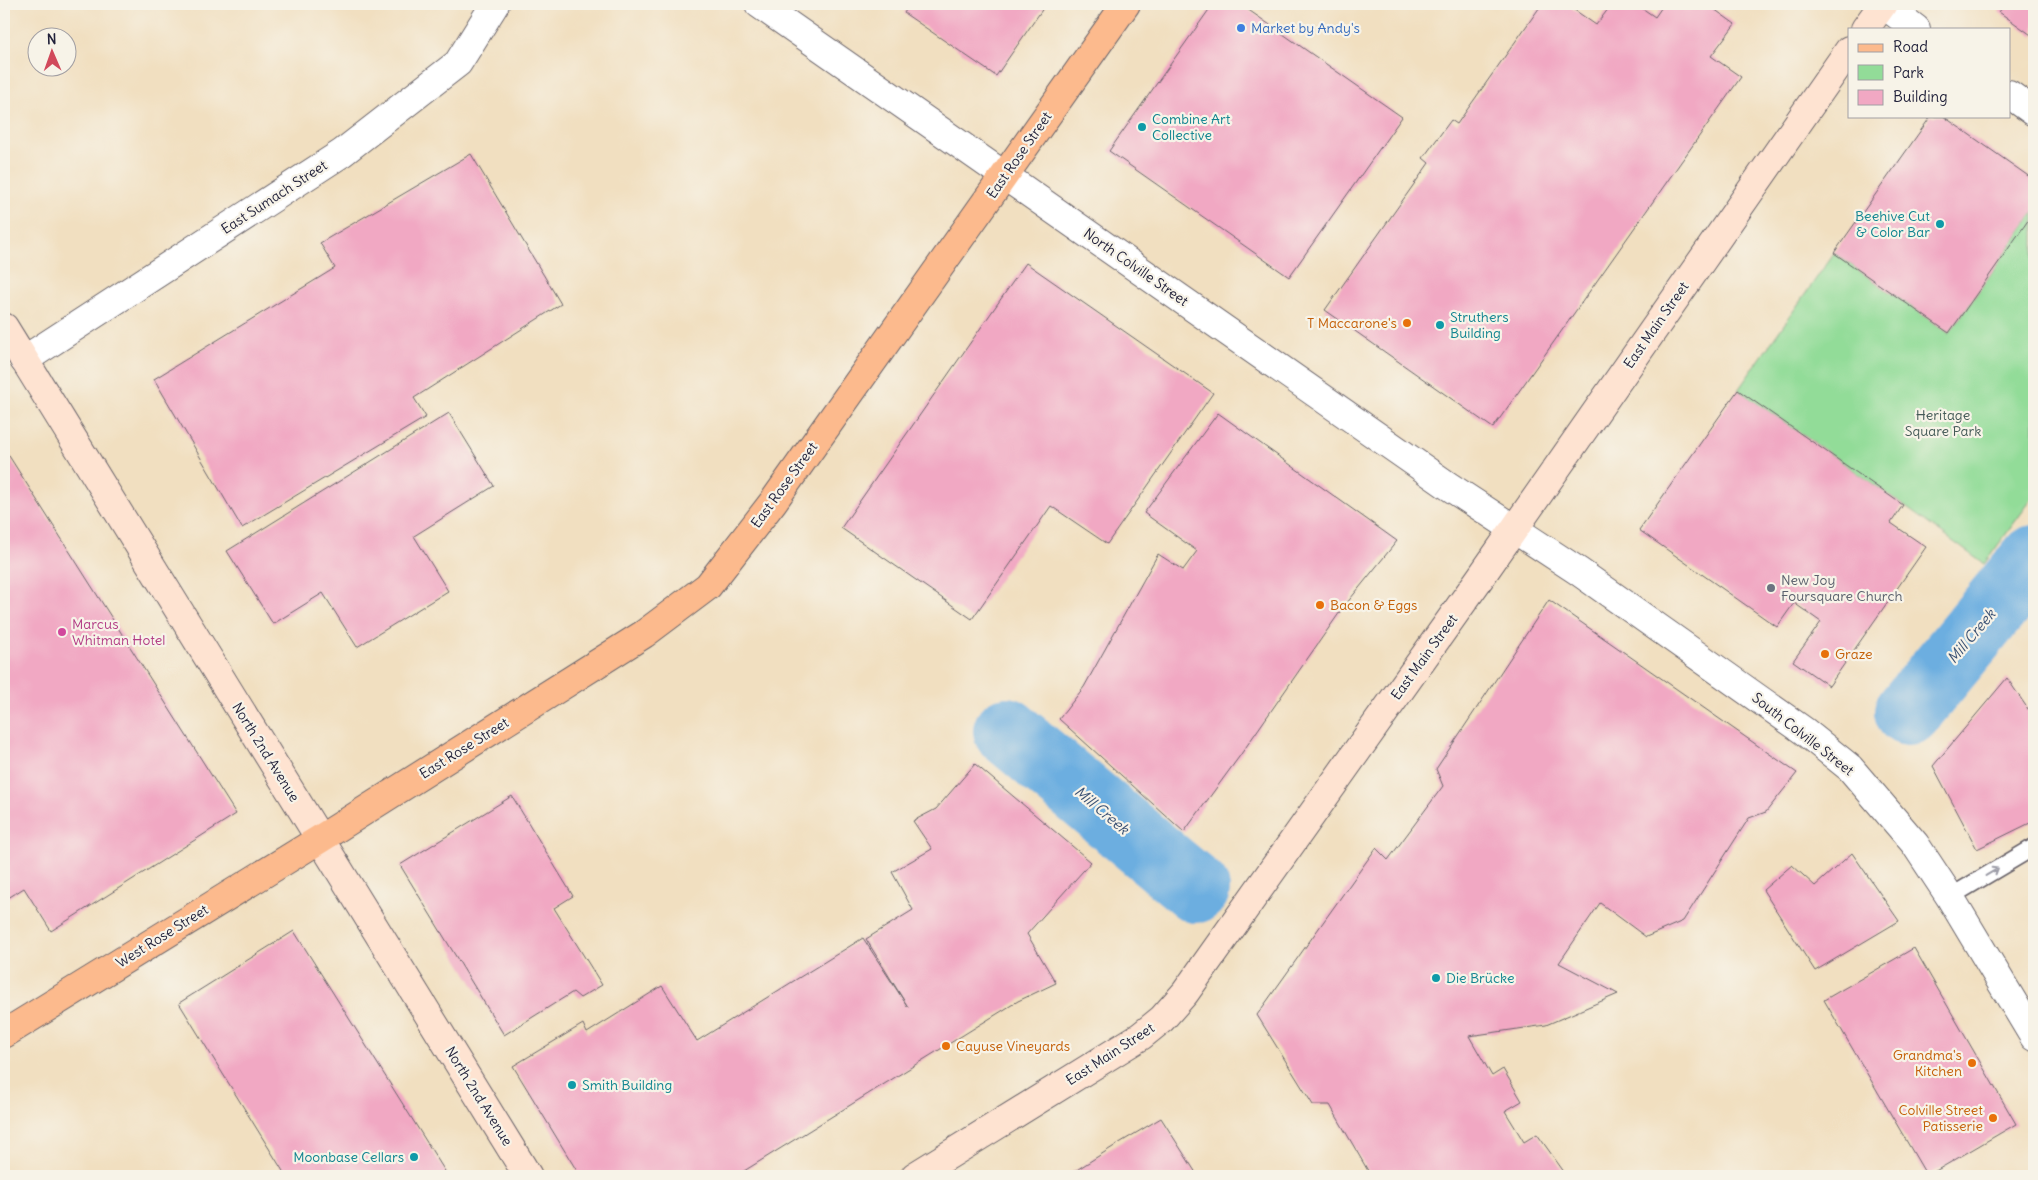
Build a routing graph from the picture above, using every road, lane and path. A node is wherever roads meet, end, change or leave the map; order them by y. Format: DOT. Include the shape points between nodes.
graph roads {
  1 [pos="495,4"];
  2 [pos="759,4"];
  3 [pos="1126,4"];
  4 [pos="1883,4"];
  5 [pos="1866,28"];
  6 [pos="1915,28"];
  7 [pos="1848,51"];
  8 [pos="2010,95"];
  9 [pos="2034,112"];
  10 [pos="1005,175"];
  11 [pos="4,327"];
  12 [pos="24,360"];
  13 [pos="1514,530"];
  14 [pos="320,839"];
  15 [pos="2034,847"];
  16 [pos="1950,897"];
  17 [pos="4,1034"];
  18 [pos="2034,1037"];
  19 [pos="528,1176"];
  20 [pos="914,1176"];
  1 -- 12 [label="street, East Sumach Street" via="458,62 342,152"];
  2 -- 10 [label="street, North Colville Street"];
  3 -- 10 [label="main road, East Rose Street"];
  4 -- 5 [label="main road"];
  4 -- 6 [label="street"];
  7 -- 13 [label="main road, East Main Street"];
  8 -- 9 [label="street"];
  10 -- 13 [label="street, North Colville Street"];
  10 -- 14 [label="main road, East Rose Street" via="772,502 708,586 644,634"];
  11 -- 12 [label="main road, North 2nd Avenue"];
  12 -- 14 [label="main road, North 2nd Avenue"];
  13 -- 16 [label="street, South Colville Street" via="1578,571 1804,731 1850,768 1915,844"];
  13 -- 20 [label="main road, East Main Street" via="1185,993 1162,1019 1141,1036"];
  14 -- 17 [label="main road, West Rose Street"];
  14 -- 19 [label="main road, North 2nd Avenue"];
  16 -- 15 [label="lane, one-way"];
  16 -- 18 [label="street, South Colville Street"];
}
